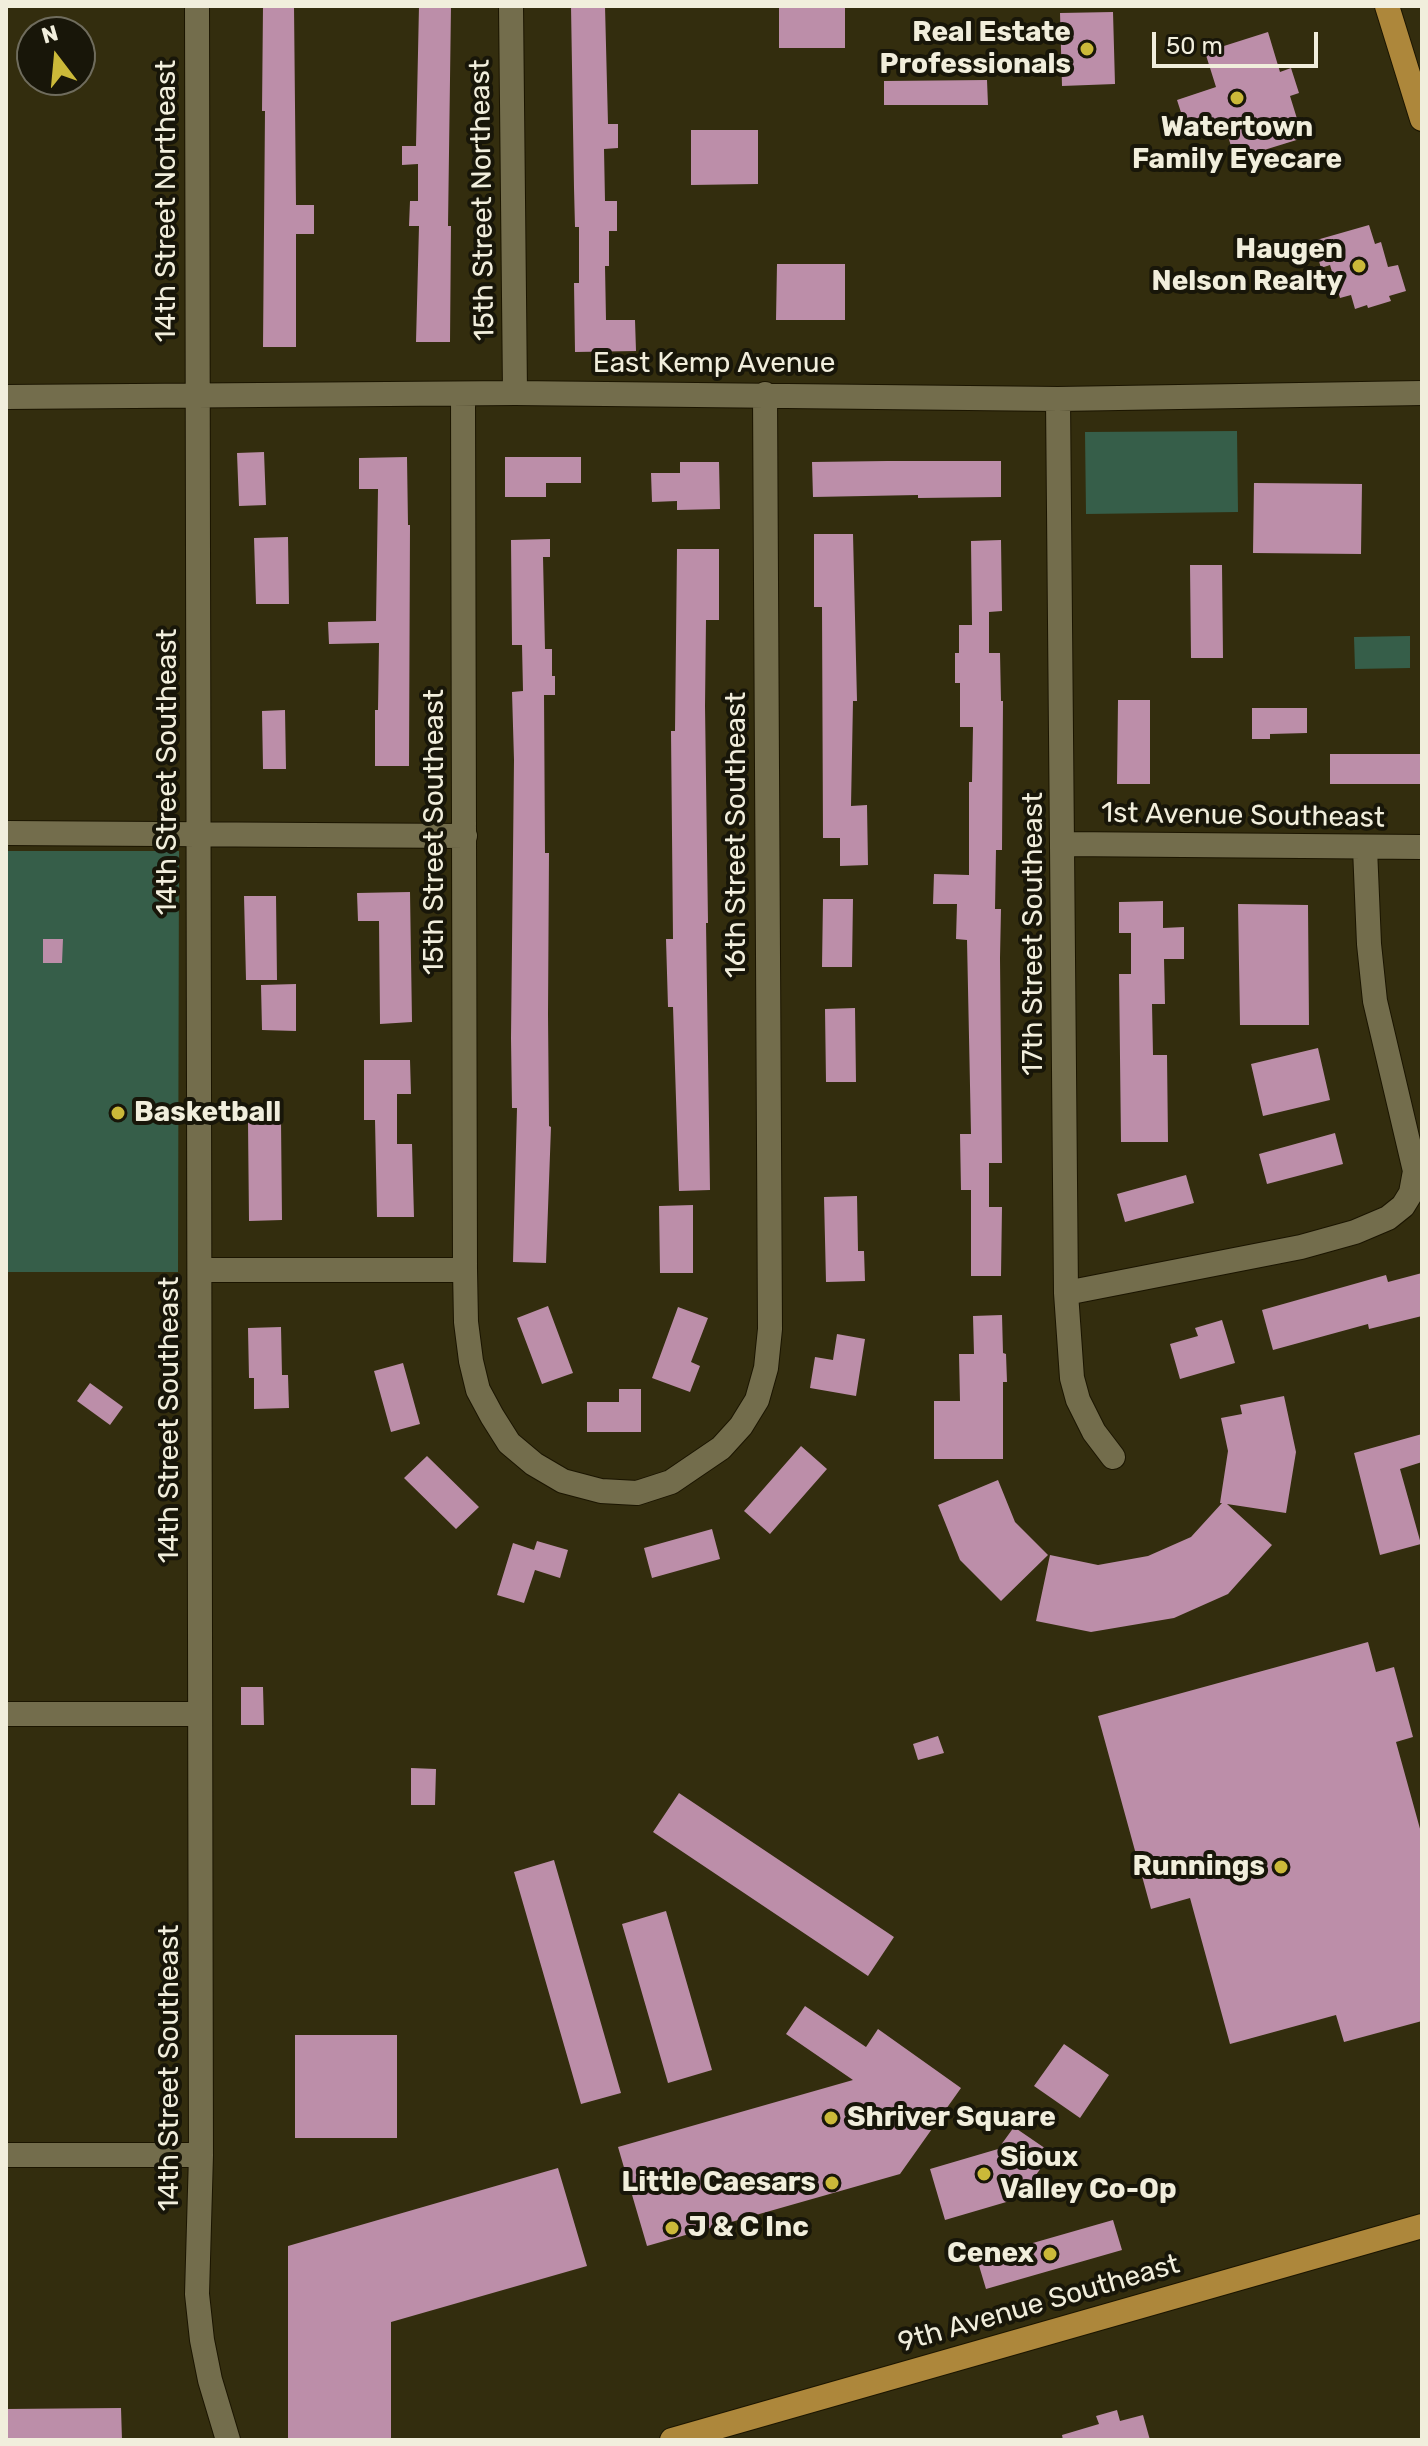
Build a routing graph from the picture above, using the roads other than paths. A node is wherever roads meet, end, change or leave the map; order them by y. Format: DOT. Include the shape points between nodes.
graph roads {
  1 [pos="197,6"];
  2 [pos="511,6"];
  3 [pos="1387,6"];
  4 [pos="1422,119"];
  5 [pos="515,393"];
  6 [pos="1422,393"];
  7 [pos="463,394"];
  8 [pos="765,394"];
  9 [pos="196,396"];
  10 [pos="6,397"];
  11 [pos="1058,399"];
  12 [pos="6,833"];
  13 [pos="198,833"];
  14 [pos="465,836"];
  15 [pos="1064,844"];
  16 [pos="1422,847"];
  17 [pos="1365,848"];
  18 [pos="200,1270"];
  19 [pos="465,1270"];
  20 [pos="1066,1293"];
  21 [pos="1113,1457"];
  22 [pos="601,1491"];
  23 [pos="6,1714"];
  24 [pos="200,1714"];
  25 [pos="6,2155"];
  26 [pos="201,2155"];
  27 [pos="1422,2226"];
  28 [pos="228,2440"];
  29 [pos="672,2440"];
  1 -- 9 [label="street, 14th Street Northeast"];
  2 -- 5 [label="street, 15th Street Northeast"];
  3 -- 4 [label="main road"];
  5 -- 7 [label="street, East Kemp Avenue"];
  5 -- 8 [label="street, East Kemp Avenue"];
  6 -- 11 [label="street, East Kemp Avenue"];
  7 -- 9 [label="street, East Kemp Avenue"];
  7 -- 14 [label="street, 15th Street Southeast"];
  8 -- 11 [label="street, East Kemp Avenue"];
  8 -- 22 [label="street, 16th Street Southeast" via="770,1329 766,1368 757,1400 721,1448 671,1482 637,1493"];
  9 -- 10 [label="street, East Kemp Avenue"];
  9 -- 13 [label="street, 14th Street Southeast"];
  11 -- 15 [label="street, 17th Street Southeast"];
  12 -- 13 [label="street"];
  13 -- 14 [label="street"];
  13 -- 18 [label="street, 14th Street Southeast"];
  14 -- 19 [label="street, 15th Street Southeast"];
  15 -- 17 [label="street, 1st Avenue Southeast"];
  15 -- 20 [label="street, 17th Street Southeast"];
  16 -- 17 [label="street, 1st Avenue Southeast"];
  17 -- 20 [label="street" via="1375,1001 1415,1171 1403,1206 1355,1232 1301,1247"];
  18 -- 19 [label="street"];
  18 -- 24 [label="street, 14th Street Southeast"];
  19 -- 22 [label="street, 15th Street Southeast" via="471,1361 492,1416 509,1443 534,1464 563,1481"];
  20 -- 21 [label="street, 17th Street Southeast" via="1078,1400"];
  23 -- 24 [label="street"];
  24 -- 26 [label="street, 14th Street Southeast"];
  25 -- 26 [label="street"];
  26 -- 28 [label="street, 14th Street Southeast" via="197,2294 210,2380"];
  27 -- 29 [label="main road, 9th Avenue Southeast"];
}
